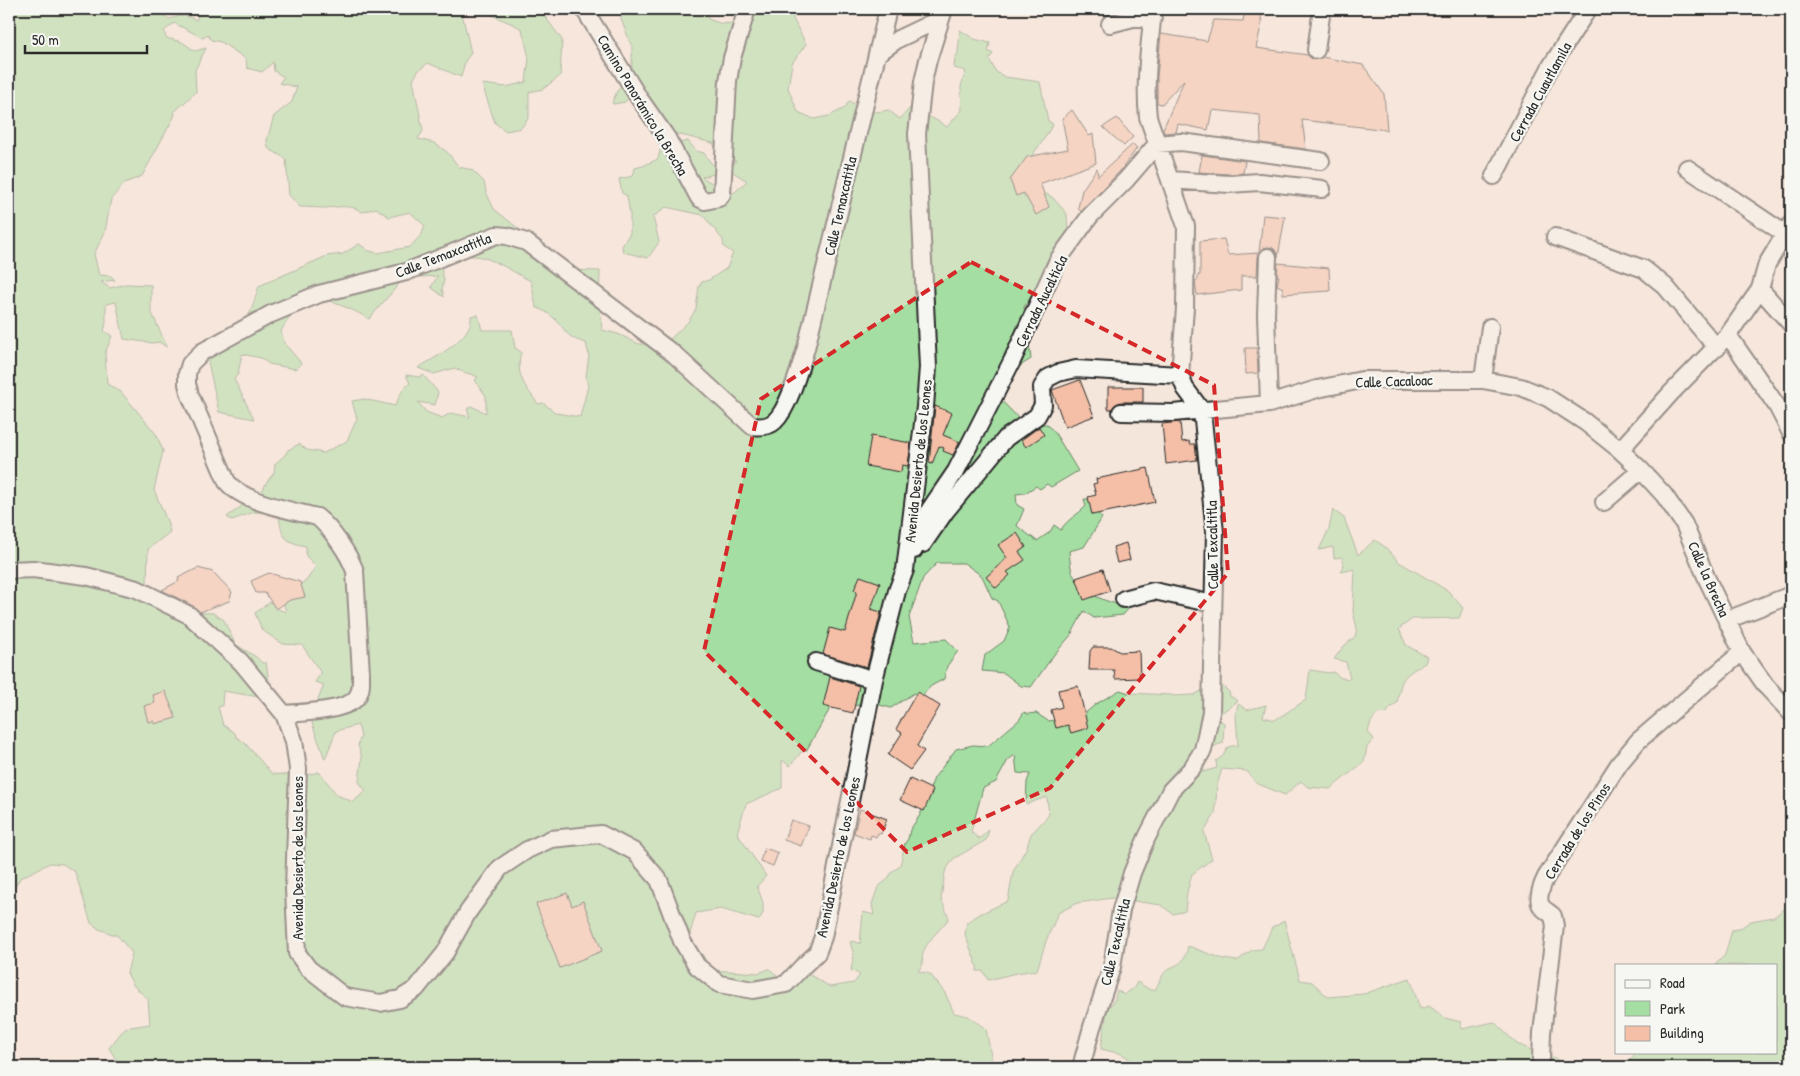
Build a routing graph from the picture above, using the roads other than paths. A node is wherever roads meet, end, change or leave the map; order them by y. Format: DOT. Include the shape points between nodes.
graph roads {
  1 [pos="584,9"];
  2 [pos="748,9"];
  3 [pos="888,9"];
  4 [pos="1322,9"];
  5 [pos="1588,9"];
  6 [pos="1153,13"];
  7 [pos="942,14"];
  8 [pos="1110,24"];
  9 [pos="1316,50"];
  10 [pos="877,54"];
  11 [pos="1157,144"];
  12 [pos="1321,161"];
  13 [pos="1687,168"];
  14 [pos="1494,176"];
  15 [pos="1170,180"];
  16 [pos="1322,189"];
  17 [pos="1788,229"];
  18 [pos="1555,237"];
  19 [pos="1268,257"];
  20 [pos="1760,289"];
  21 [pos="1791,324"];
  22 [pos="1490,327"];
  23 [pos="1728,335"];
  24 [pos="1717,348"];
  25 [pos="1180,375"];
  26 [pos="1483,380"];
  27 [pos="1269,404"];
  28 [pos="1202,411"];
  29 [pos="1121,412"];
  30 [pos="1791,433"];
  31 [pos="1620,450"];
  32 [pos="1641,470"];
  33 [pos="1604,502"];
  34 [pos="9,570"];
  35 [pos="905,570"];
  36 [pos="1791,595"];
  37 [pos="1124,600"];
  38 [pos="1213,604"];
  39 [pos="1727,620"];
  40 [pos="1742,652"];
  41 [pos="816,662"];
  42 [pos="874,680"];
  43 [pos="1791,713"];
  44 [pos="284,714"];
  45 [pos="1541,1059"];
  46 [pos="1081,1067"];
  1 -- 2 [label="street, Camino Panorámico la Brecha" via="667,138 699,198 705,200 719,198 722,194 728,81"];
  3 -- 10 [label="street, Calle Temaxcatitla"];
  4 -- 9 [label="street"];
  5 -- 14 [label="street, Cerrada Cuautlamila" via="1551,66"];
  6 -- 8 [label="street"];
  6 -- 11 [label="street" via="1146,104"];
  7 -- 10 [label="street"];
  7 -- 35 [label="street, Avenida Desierto de los Leones" via="923,82 917,134 928,367 926,407"];
  10 -- 44 [label="street, Calle Temaxcatitla" via="806,348 787,402 775,421 762,427 752,426 675,355 526,242 506,236 496,235 406,272 319,294 271,314 202,352 190,364 187,374 190,395 227,482 250,498 317,517 352,562 355,571 361,674 357,698 331,709"];
  11 -- 12 [label="street" via="1181,142"];
  11 -- 15 [label="street"];
  11 -- 35 [label="street, Cerrada Aucalticla" via="1090,216 1058,260 956,471 930,510"];
  13 -- 17 [label="street"];
  15 -- 16 [label="street" via="1229,184 1259,182"];
  15 -- 25 [label="street" via="1186,226"];
  17 -- 20 [label="street" via="1767,264"];
  18 -- 24 [label="street" via="1644,269 1665,286"];
  19 -- 27 [label="street"];
  20 -- 21 [label="street"];
  20 -- 23 [label="street"];
  22 -- 26 [label="street"];
  23 -- 24 [label="street"];
  23 -- 30 [label="street" via="1777,406"];
  24 -- 31 [label="street"];
  25 -- 28 [label="street" via="1185,388"];
  25 -- 35 [label="street" via="1076,369 1048,378 1042,387 1043,405 1037,416 1006,438 945,512"];
  26 -- 27 [label="street, Calle Cacaloac" via="1362,380 1317,389"];
  26 -- 31 [label="street, Calle Cacaloac" via="1521,387 1548,398"];
  27 -- 28 [label="street, Calle Cacaloac"];
  28 -- 29 [label="street, Calle Cacaloac"];
  28 -- 38 [label="street, Calle Texcaltitla" via="1215,532"];
  31 -- 32 [label="street, Calle la Brecha"];
  32 -- 33 [label="street"];
  32 -- 39 [label="street, Calle la Brecha" via="1684,524"];
  34 -- 44 [label="street, Avenida Desierto de los Leones" via="33,569 94,578 137,589 189,615 241,662"];
  35 -- 42 [label="street, Avenida Desierto de los Leones"];
  36 -- 39 [label="street"];
  37 -- 38 [label="street" via="1154,591"];
  38 -- 46 [label="street, Calle Texcaltitla" via="1211,712 1202,750 1192,768 1171,790 1132,873 1121,910 1112,967"];
  39 -- 40 [label="street, Calle la Brecha"];
  40 -- 43 [label="street, Calle la Brecha" via="1766,686"];
  40 -- 45 [label="street, Cerrada de los Pinos" via="1638,741 1619,764 1546,877 1540,890 1541,905 1553,916 1555,926"];
  41 -- 42 [label="street"];
  42 -- 44 [label="street, Avenida Desierto de los Leones" via="836,877 817,954 786,984 753,990 719,984 697,966 682,941 659,880 635,852 601,834 551,839 526,850 500,868 468,912 433,971 416,989 400,999 380,1003 345,997 308,968 297,953 294,889 298,769 294,741"];
}
